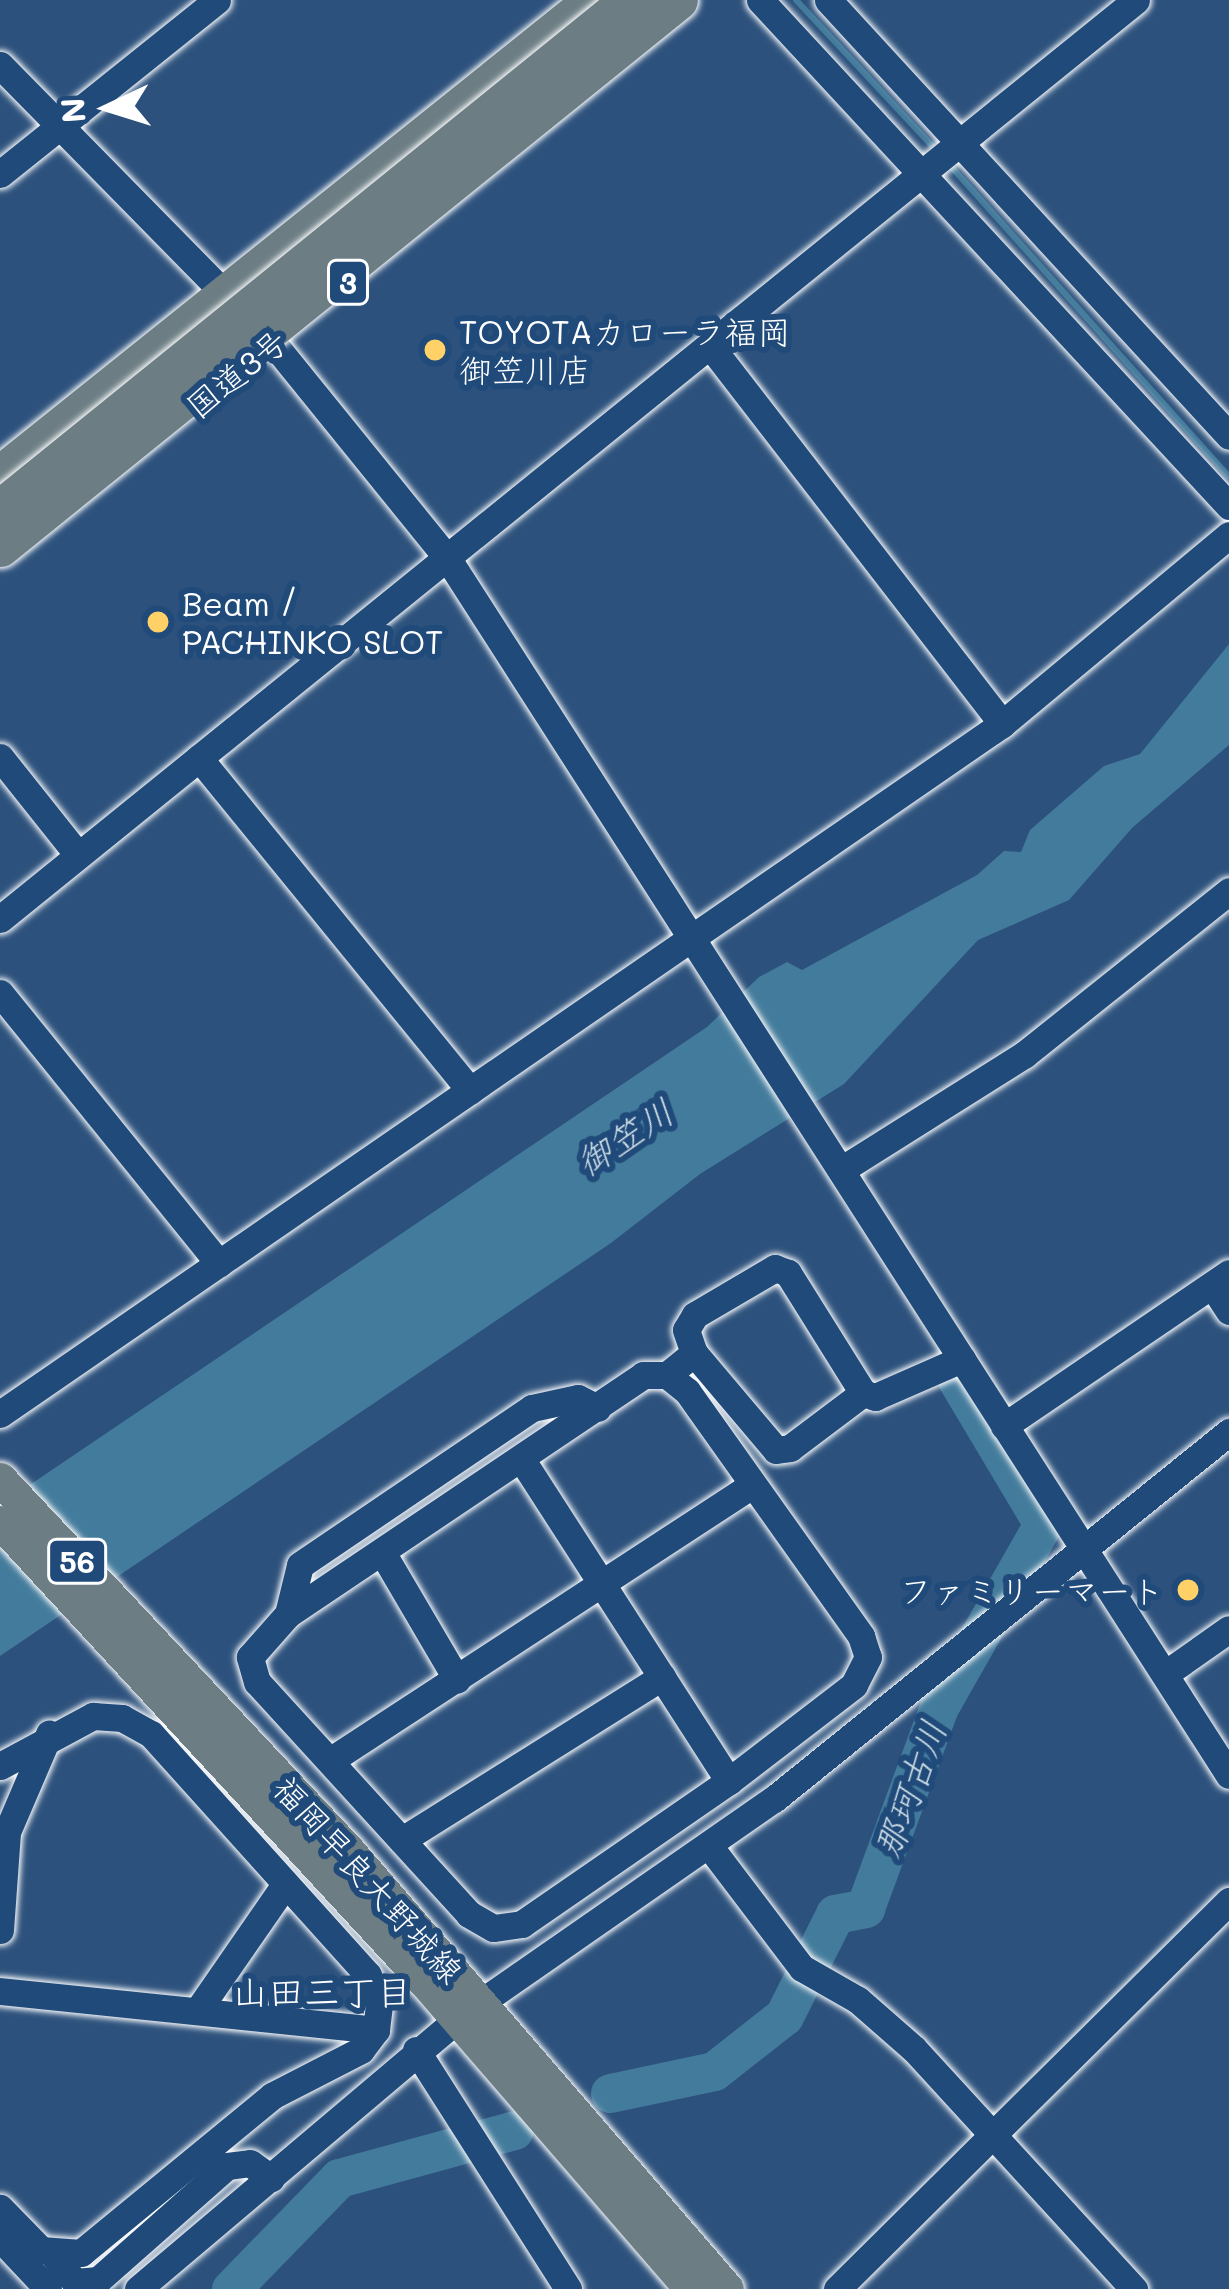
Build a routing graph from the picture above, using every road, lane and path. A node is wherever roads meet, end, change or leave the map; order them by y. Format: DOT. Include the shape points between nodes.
graph roads {
  1 [pos="217,0"];
  2 [pos="593,0"];
  3 [pos="629,0"];
  4 [pos="678,0"];
  5 [pos="696,0"];
  6 [pos="760,0"];
  7 [pos="828,0"];
  8 [pos="1136,0"];
  9 [pos="0,64"];
  10 [pos="60,126"];
  11 [pos="959,143"];
  12 [pos="0,174"];
  13 [pos="921,174"];
  14 [pos="226,292"];
  15 [pos="273,343"];
  16 [pos="711,347"];
  17 [pos="1229,436"];
  18 [pos="0,475"];
  19 [pos="1229,506"];
  20 [pos="0,509"];
  21 [pos="1229,536"];
  22 [pos="0,547"];
  23 [pos="448,559"];
  24 [pos="0,564"];
  25 [pos="1002,724"];
  26 [pos="0,758"];
  27 [pos="199,758"];
  28 [pos="78,855"];
  29 [pos="1228,893"];
  30 [pos="0,919"];
  31 [pos="697,945"];
  32 [pos="0,993"];
  33 [pos="470,1090"];
  34 [pos="840,1162"];
  35 [pos="219,1263"];
  36 [pos="1221,1279"];
  37 [pos="1229,1311"];
  38 [pos="694,1353"];
  39 [pos="962,1359"];
  40 [pos="667,1375"];
  41 [pos="863,1393"];
  42 [pos="598,1408"];
  43 [pos="0,1414"];
  44 [pos="1004,1426"];
  45 [pos="1229,1432"];
  46 [pos="522,1460"];
  47 [pos="0,1479"];
  48 [pos="752,1485"];
  49 [pos="0,1522"];
  50 [pos="1083,1550"];
  51 [pos="382,1552"];
  52 [pos="601,1584"];
  53 [pos="288,1614"];
  54 [pos="1229,1629"];
  55 [pos="141,1650"];
  56 [pos="1166,1674"];
  57 [pos="662,1677"];
  58 [pos="457,1680"];
  59 [pos="49,1734"];
  60 [pos="331,1760"];
  61 [pos="0,1766"];
  62 [pos="1229,1775"];
  63 [pos="729,1781"];
  64 [pos="402,1840"];
  65 [pos="710,1847"];
  66 [pos="284,1886"];
  67 [pos="1229,1901"];
  68 [pos="0,1930"];
  69 [pos="0,1991"];
  70 [pos="198,2010"];
  71 [pos="468,2010"];
  72 [pos="376,2030"];
  73 [pos="416,2050"];
  74 [pos="998,2133"];
  75 [pos="271,2177"];
  76 [pos="0,2207"];
  77 [pos="0,2238"];
  78 [pos="54,2256"];
  79 [pos="566,2288"];
  80 [pos="48,2289"];
  81 [pos="138,2289"];
  82 [pos="691,2289"];
  83 [pos="727,2289"];
  84 [pos="837,2289"];
  85 [pos="1134,2289"];
  1 -- 10 [label="street"];
  2 -- 14 [label="highway, 国道3号 / 3"];
  3 -- 20 [label="highway, bridge"];
  4 -- 22 [label="highway, bridge"];
  5 -- 15 [label="highway, 国道3号 / 3"];
  6 -- 13 [label="street"];
  7 -- 11 [label="street"];
  8 -- 11 [label="street"];
  9 -- 10 [label="street"];
  10 -- 12 [label="street"];
  10 -- 14 [label="street"];
  11 -- 13 [label="street"];
  11 -- 17 [label="street"];
  13 -- 16 [label="street"];
  13 -- 19 [label="street"];
  14 -- 15 [label="street"];
  14 -- 18 [label="highway, 国道3号 / 3"];
  15 -- 23 [label="street"];
  15 -- 24 [label="highway, 国道3号 / 3"];
  16 -- 23 [label="street"];
  16 -- 25 [label="street"];
  21 -- 25 [label="street"];
  23 -- 27 [label="street"];
  23 -- 31 [label="street"];
  25 -- 31 [label="street"];
  26 -- 28 [label="street"];
  27 -- 28 [label="street"];
  27 -- 33 [label="street"];
  28 -- 30 [label="street"];
  29 -- 34 [label="street" via="1025,1054"];
  31 -- 33 [label="street"];
  31 -- 34 [label="street"];
  32 -- 35 [label="street"];
  33 -- 35 [label="street"];
  34 -- 39 [label="street"];
  35 -- 43 [label="street"];
  36 -- 37 [label="street"];
  36 -- 44 [label="street"];
  38 -- 40 [label="street"];
  38 -- 41 [label="street" via="776,1450"];
  38 -- 41 [label="street" via="686,1330 695,1315 776,1268 788,1273"];
  39 -- 41 [label="street" via="875,1396"];
  39 -- 44 [label="street"];
  40 -- 42 [label="street" via="643,1375"];
  40 -- 48 [label="street"];
  42 -- 46 [label="street"];
  42 -- 53 [label="street" via="556,1399 513,1420 301,1565"];
  44 -- 50 [label="street"];
  45 -- 50 [label="street"];
  46 -- 51 [label="street"];
  46 -- 52 [label="street"];
  47 -- 55 [label="main road, 福岡早良大野城線 / 56"];
  48 -- 52 [label="street"];
  48 -- 63 [label="street" via="862,1636 868,1657 854,1685"];
  49 -- 55 [label="main road, 福岡早良大野城線 / 56"];
  50 -- 56 [label="street"];
  50 -- 65 [label="street"];
  51 -- 53 [label="street"];
  51 -- 58 [label="street"];
  52 -- 57 [label="street"];
  52 -- 58 [label="street"];
  53 -- 60 [label="street" via="250,1657 257,1682"];
  54 -- 56 [label="street"];
  55 -- 71 [label="main road, 福岡早良大野城線 / 56"];
  56 -- 62 [label="street"];
  57 -- 63 [label="street"];
  57 -- 64 [label="street"];
  58 -- 60 [label="street"];
  59 -- 61 [label="street"];
  59 -- 66 [label="street" via="93,1716 122,1718 151,1734"];
  59 -- 68 [label="street" via="8,1832"];
  60 -- 64 [label="street"];
  63 -- 64 [label="street" via="522,1924 493,1928 469,1914"];
  65 -- 71 [label="street"];
  65 -- 74 [label="street" via="802,1968 858,2000"];
  66 -- 70 [label="street"];
  66 -- 72 [label="street" via="368,1975 379,2005"];
  67 -- 74 [label="street"];
  69 -- 70 [label="street"];
  70 -- 72 [label="street"];
  71 -- 73 [label="street"];
  71 -- 82 [label="main road, 福岡早良大野城線 / 56"];
  71 -- 83 [label="main road, 福岡早良大野城線 / 56"];
  72 -- 78 [label="street" via="334,2068 272,2096 99,2242"];
  73 -- 75 [label="street"];
  73 -- 79 [label="street"];
  74 -- 84 [label="street"];
  74 -- 85 [label="street"];
  75 -- 78 [label="street" via="250,2163 227,2166 98,2280 75,2282"];
  75 -- 81 [label="street"];
  76 -- 78 [label="street"];
  77 -- 80 [label="street"];
}
